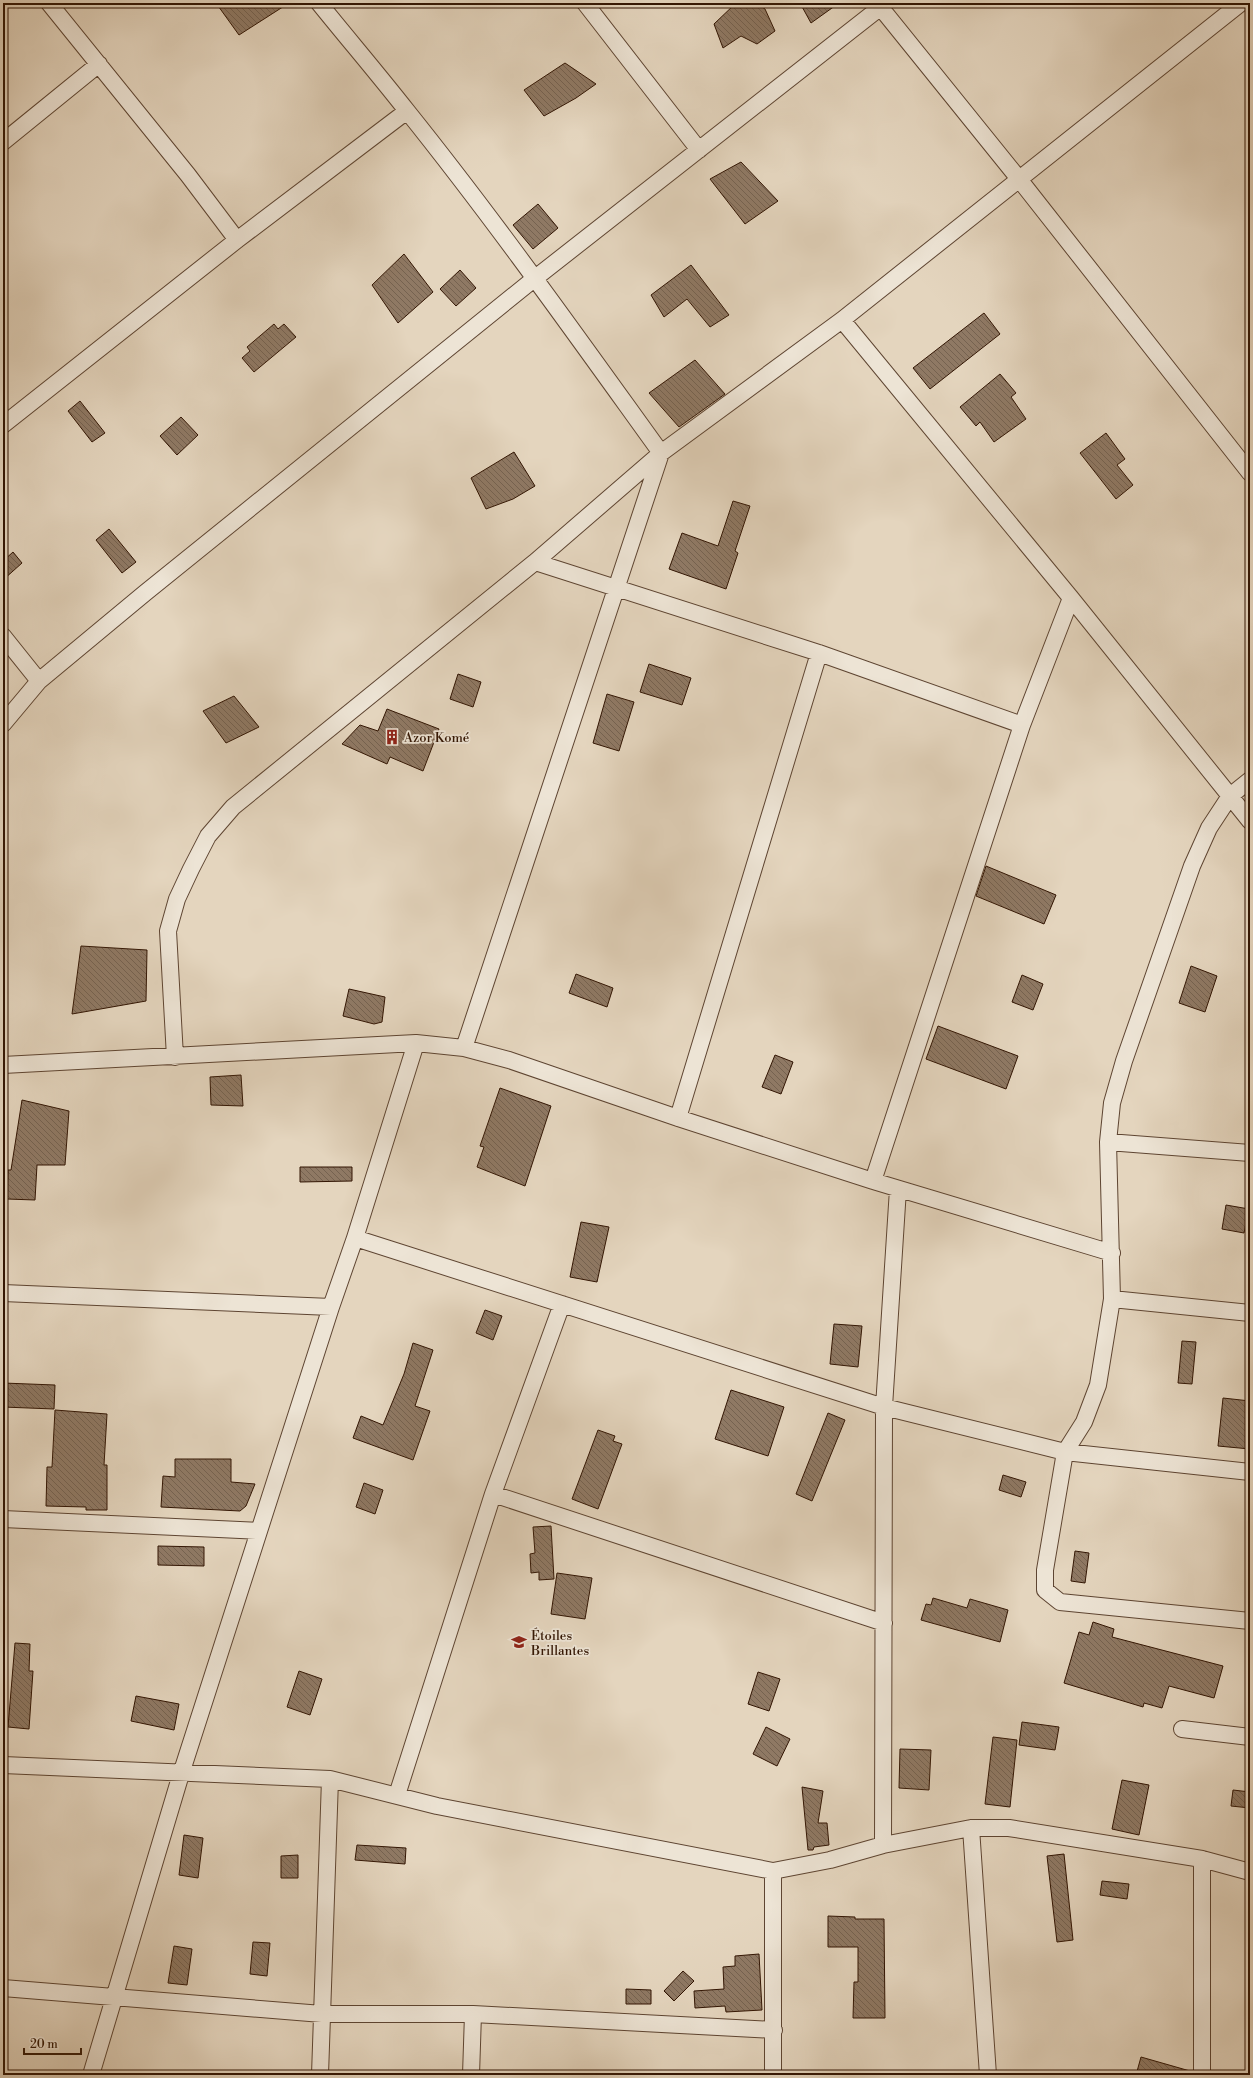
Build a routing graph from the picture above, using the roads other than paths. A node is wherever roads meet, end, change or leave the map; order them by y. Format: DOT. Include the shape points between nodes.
graph roads {
  1 [pos="49,3"];
  2 [pos="319,3"];
  3 [pos="585,3"];
  4 [pos="1241,3"];
  5 [pos="881,4"];
  6 [pos="99,64"];
  7 [pos="408,111"];
  8 [pos="3,142"];
  9 [pos="699,150"];
  10 [pos="1019,178"];
  11 [pos="237,240"];
  12 [pos="534,279"];
  13 [pos="842,320"];
  14 [pos="3,425"];
  15 [pos="661,453"];
  16 [pos="1250,473"];
  17 [pos="535,562"];
  18 [pos="617,586"];
  19 [pos="1071,598"];
  20 [pos="3,636"];
  21 [pos="819,653"];
  22 [pos="39,681"];
  23 [pos="3,724"];
  24 [pos="1022,725"];
  25 [pos="1250,780"];
  26 [pos="1230,796"];
  27 [pos="1250,822"];
  28 [pos="416,1043"];
  29 [pos="464,1048"];
  30 [pos="175,1057"];
  31 [pos="3,1065"];
  32 [pos="678,1118"];
  33 [pos="1108,1142"];
  34 [pos="1250,1153"];
  35 [pos="873,1181"];
  36 [pos="898,1189"];
  37 [pos="355,1238"];
  38 [pos="1112,1253"];
  39 [pos="3,1293"];
  40 [pos="1112,1299"];
  41 [pos="562,1304"];
  42 [pos="330,1307"];
  43 [pos="1250,1314"];
  44 [pos="884,1407"];
  45 [pos="1065,1452"];
  46 [pos="1250,1472"];
  47 [pos="493,1494"];
  48 [pos="3,1519"];
  49 [pos="259,1531"];
  50 [pos="1250,1621"];
  51 [pos="884,1623"];
  52 [pos="1182,1729"];
  53 [pos="1250,1737"];
  54 [pos="3,1765"];
  55 [pos="181,1774"];
  56 [pos="330,1779"];
  57 [pos="397,1795"];
  58 [pos="971,1828"];
  59 [pos="883,1845"];
  60 [pos="1202,1859"];
  61 [pos="773,1871"];
  62 [pos="1250,1872"];
  63 [pos="3,1988"];
  64 [pos="113,1996"];
  65 [pos="322,2014"];
  66 [pos="473,2014"];
  67 [pos="774,2030"];
  68 [pos="91,2075"];
  69 [pos="320,2075"];
  70 [pos="470,2075"];
  71 [pos="773,2075"];
  72 [pos="988,2075"];
  73 [pos="1202,2075"];
  1 -- 6 [label="street"];
  2 -- 7 [label="street"];
  3 -- 9 [label="street"];
  4 -- 10 [label="street"];
  5 -- 9 [label="street"];
  5 -- 10 [label="street"];
  6 -- 8 [label="street"];
  6 -- 11 [label="street"];
  7 -- 11 [label="street"];
  7 -- 12 [label="street"];
  9 -- 12 [label="street"];
  10 -- 13 [label="street"];
  10 -- 16 [label="street"];
  11 -- 14 [label="street"];
  12 -- 15 [label="street"];
  12 -- 22 [label="street"];
  13 -- 15 [label="street"];
  13 -- 19 [label="street"];
  15 -- 17 [label="street"];
  15 -- 18 [label="street"];
  17 -- 18 [label="street"];
  17 -- 30 [label="street" via="233,807 208,836 177,899 168,931"];
  18 -- 21 [label="street"];
  18 -- 29 [label="street"];
  19 -- 24 [label="street"];
  19 -- 26 [label="street"];
  20 -- 22 [label="street"];
  21 -- 24 [label="street"];
  21 -- 32 [label="street"];
  22 -- 23 [label="street"];
  24 -- 35 [label="street"];
  25 -- 26 [label="street"];
  26 -- 27 [label="street"];
  26 -- 33 [label="street" via="1209,828 1190,874 1124,1061 1112,1103"];
  28 -- 29 [label="street"];
  28 -- 30 [label="street"];
  28 -- 37 [label="street"];
  29 -- 32 [label="street" via="509,1060"];
  30 -- 31 [label="street"];
  32 -- 35 [label="street"];
  33 -- 34 [label="street"];
  33 -- 38 [label="street"];
  35 -- 36 [label="street"];
  36 -- 38 [label="street"];
  36 -- 44 [label="street"];
  37 -- 41 [label="street"];
  37 -- 42 [label="street"];
  38 -- 40 [label="street"];
  39 -- 42 [label="street"];
  40 -- 43 [label="street"];
  40 -- 45 [label="street" via="1098,1386 1084,1422"];
  41 -- 44 [label="street"];
  41 -- 47 [label="street"];
  42 -- 49 [label="street"];
  44 -- 45 [label="street"];
  44 -- 51 [label="street"];
  45 -- 46 [label="street"];
  45 -- 50 [label="street" via="1045,1570 1046,1590 1060,1602"];
  47 -- 51 [label="street"];
  47 -- 57 [label="street"];
  48 -- 49 [label="street"];
  49 -- 55 [label="street"];
  51 -- 59 [label="street"];
  52 -- 53 [label="street"];
  54 -- 55 [label="street"];
  55 -- 56 [label="street"];
  55 -- 64 [label="street"];
  56 -- 57 [label="street"];
  56 -- 65 [label="street"];
  57 -- 61 [label="street" via="437,1806"];
  58 -- 59 [label="street"];
  58 -- 60 [label="street" via="1009,1828"];
  58 -- 72 [label="street"];
  59 -- 61 [label="street" via="830,1860"];
  60 -- 62 [label="street"];
  60 -- 73 [label="street"];
  61 -- 67 [label="street"];
  63 -- 64 [label="street"];
  64 -- 65 [label="street"];
  64 -- 68 [label="street"];
  65 -- 66 [label="street"];
  65 -- 69 [label="street"];
  66 -- 67 [label="street"];
  66 -- 70 [label="street"];
  67 -- 71 [label="street"];
}
